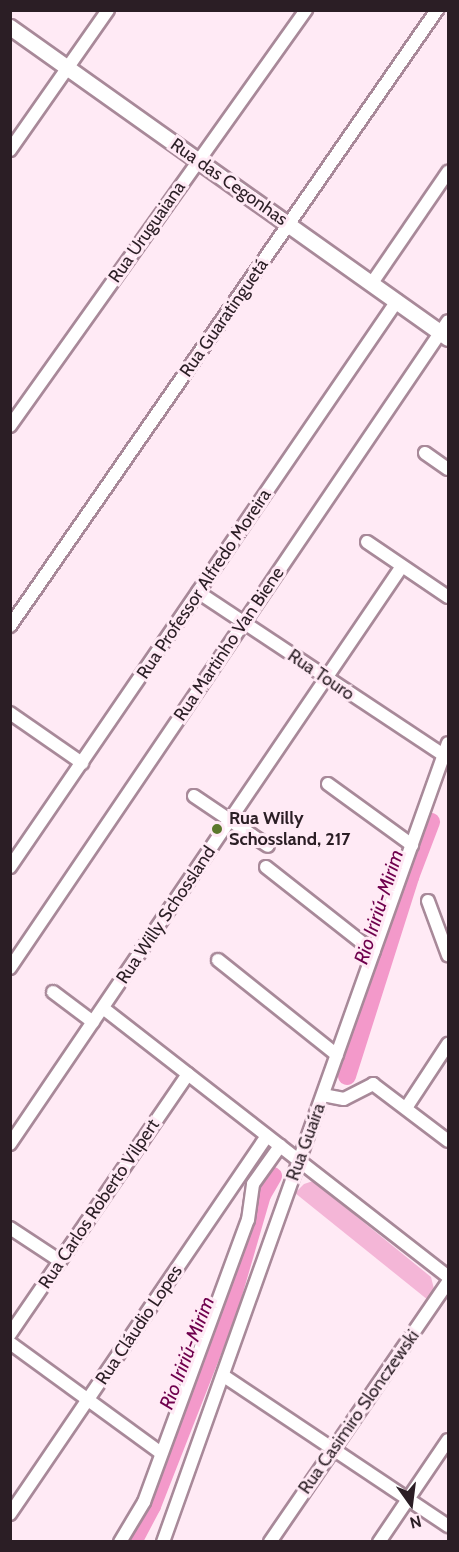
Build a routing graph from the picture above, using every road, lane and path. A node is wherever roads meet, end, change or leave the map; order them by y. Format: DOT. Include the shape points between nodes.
graph roads {
  1 [pos="108,10"];
  2 [pos="306,10"];
  3 [pos="437,10"];
  4 [pos="10,27"];
  5 [pos="68,68"];
  6 [pos="10,150"];
  7 [pos="198,160"];
  8 [pos="448,172"];
  9 [pos="289,224"];
  10 [pos="372,283"];
  11 [pos="397,301"];
  12 [pos="446,330"];
  13 [pos="10,426"];
  14 [pos="425,453"];
  15 [pos="448,469"];
  16 [pos="367,542"];
  17 [pos="402,566"];
  18 [pos="198,592"];
  19 [pos="448,597"];
  20 [pos="244,623"];
  21 [pos="10,626"];
  22 [pos="326,678"];
  23 [pos="10,713"];
  24 [pos="448,743"];
  25 [pos="446,758"];
  26 [pos="82,763"];
  27 [pos="328,784"];
  28 [pos="194,796"];
  29 [pos="230,820"];
  30 [pos="412,845"];
  31 [pos="268,846"];
  32 [pos="10,867"];
  33 [pos="266,867"];
  34 [pos="428,902"];
  35 [pos="374,952"];
  36 [pos="448,955"];
  37 [pos="218,960"];
  38 [pos="10,968"];
  39 [pos="53,992"];
  40 [pos="103,1008"];
  41 [pos="93,1022"];
  42 [pos="448,1044"];
  43 [pos="337,1056"];
  44 [pos="189,1074"];
  45 [pos="322,1095"];
  46 [pos="406,1108"];
  47 [pos="267,1136"];
  48 [pos="448,1141"];
  49 [pos="10,1144"];
  50 [pos="280,1146"];
  51 [pos="299,1161"];
  52 [pos="10,1228"];
  53 [pos="60,1261"];
  54 [pos="448,1277"];
  55 [pos="448,1282"];
  56 [pos="10,1334"];
  57 [pos="10,1343"];
  58 [pos="224,1376"];
  59 [pos="88,1400"];
  60 [pos="448,1440"];
  61 [pos="333,1449"];
  62 [pos="161,1453"];
  63 [pos="408,1499"];
  64 [pos="10,1514"];
  65 [pos="448,1526"];
  66 [pos="120,1542"];
  67 [pos="163,1542"];
  68 [pos="270,1542"];
  69 [pos="379,1542"];
  1 -- 5 [label="street"];
  2 -- 7 [label="street, Rua Uruguaiana"];
  3 -- 9 [label="street, Rua Guaratinguetá"];
  4 -- 5 [label="main road, Rua das Cegonhas"];
  5 -- 6 [label="street"];
  5 -- 7 [label="main road, Rua das Cegonhas"];
  7 -- 9 [label="main road, Rua das Cegonhas"];
  7 -- 13 [label="street, Rua Uruguaiana"];
  8 -- 10 [label="street"];
  9 -- 10 [label="main road, Rua das Cegonhas"];
  9 -- 21 [label="street, Rua Guaratinguetá"];
  10 -- 11 [label="main road, Rua das Cegonhas"];
  11 -- 12 [label="main road, Rua das Cegonhas"];
  11 -- 18 [label="street, Rua Professor Alfredo Moreira"];
  12 -- 20 [label="street, Rua Martinho Van Biene"];
  14 -- 15 [label="street"];
  16 -- 17 [label="street"];
  17 -- 19 [label="street"];
  17 -- 22 [label="street, Rua Willy Schossland"];
  18 -- 20 [label="street, Rua Touro"];
  18 -- 26 [label="street, Rua Professor Alfredo Moreira"];
  20 -- 22 [label="street, Rua Touro"];
  20 -- 38 [label="street, Rua Martinho Van Biene"];
  22 -- 25 [label="street, Rua Touro"];
  22 -- 29 [label="street, Rua Willy Schossland"];
  23 -- 26 [label="street"];
  24 -- 25 [label="street, Rua Guaíra"];
  25 -- 30 [label="street, Rua Guaíra"];
  26 -- 32 [label="street, Rua Professor Alfredo Moreira"];
  27 -- 30 [label="street"];
  28 -- 29 [label="street"];
  29 -- 31 [label="street"];
  29 -- 40 [label="street, Rua Willy Schossland"];
  30 -- 35 [label="street, Rua Guaíra"];
  33 -- 35 [label="street"];
  34 -- 36 [label="street"];
  35 -- 43 [label="street, Rua Guaíra"];
  37 -- 43 [label="street"];
  39 -- 41 [label="street"];
  40 -- 41 [label="street, Rua Willy Schossland"];
  40 -- 44 [label="street"];
  41 -- 49 [label="street, Rua Willy Schossland"];
  42 -- 46 [label="street"];
  43 -- 45 [label="street, Rua Guaíra"];
  44 -- 47 [label="street"];
  44 -- 53 [label="street, Rua Carlos Roberto Vilpert"];
  45 -- 46 [label="street" via="344,1099 373,1083"];
  45 -- 51 [label="street, Rua Guaíra"];
  46 -- 48 [label="street"];
  47 -- 50 [label="street"];
  47 -- 59 [label="street, Rua Cláudio Lopes"];
  50 -- 51 [label="street"];
  50 -- 62 [label="street" via="253,1184 248,1220"];
  51 -- 54 [label="street"];
  51 -- 58 [label="street, Rua Guaíra"];
  52 -- 53 [label="street"];
  53 -- 56 [label="street, Rua Carlos Roberto Vilpert"];
  55 -- 61 [label="street, Rua Casimiro Slonczewski"];
  57 -- 59 [label="street"];
  58 -- 61 [label="street"];
  58 -- 67 [label="street, Rua Guaíra"];
  59 -- 62 [label="street"];
  59 -- 64 [label="street, Rua Cláudio Lopes"];
  60 -- 63 [label="street"];
  61 -- 63 [label="street"];
  61 -- 68 [label="street, Rua Casimiro Slonczewski"];
  62 -- 66 [label="street" via="139,1512"];
  63 -- 65 [label="street"];
  63 -- 69 [label="street"];
}
